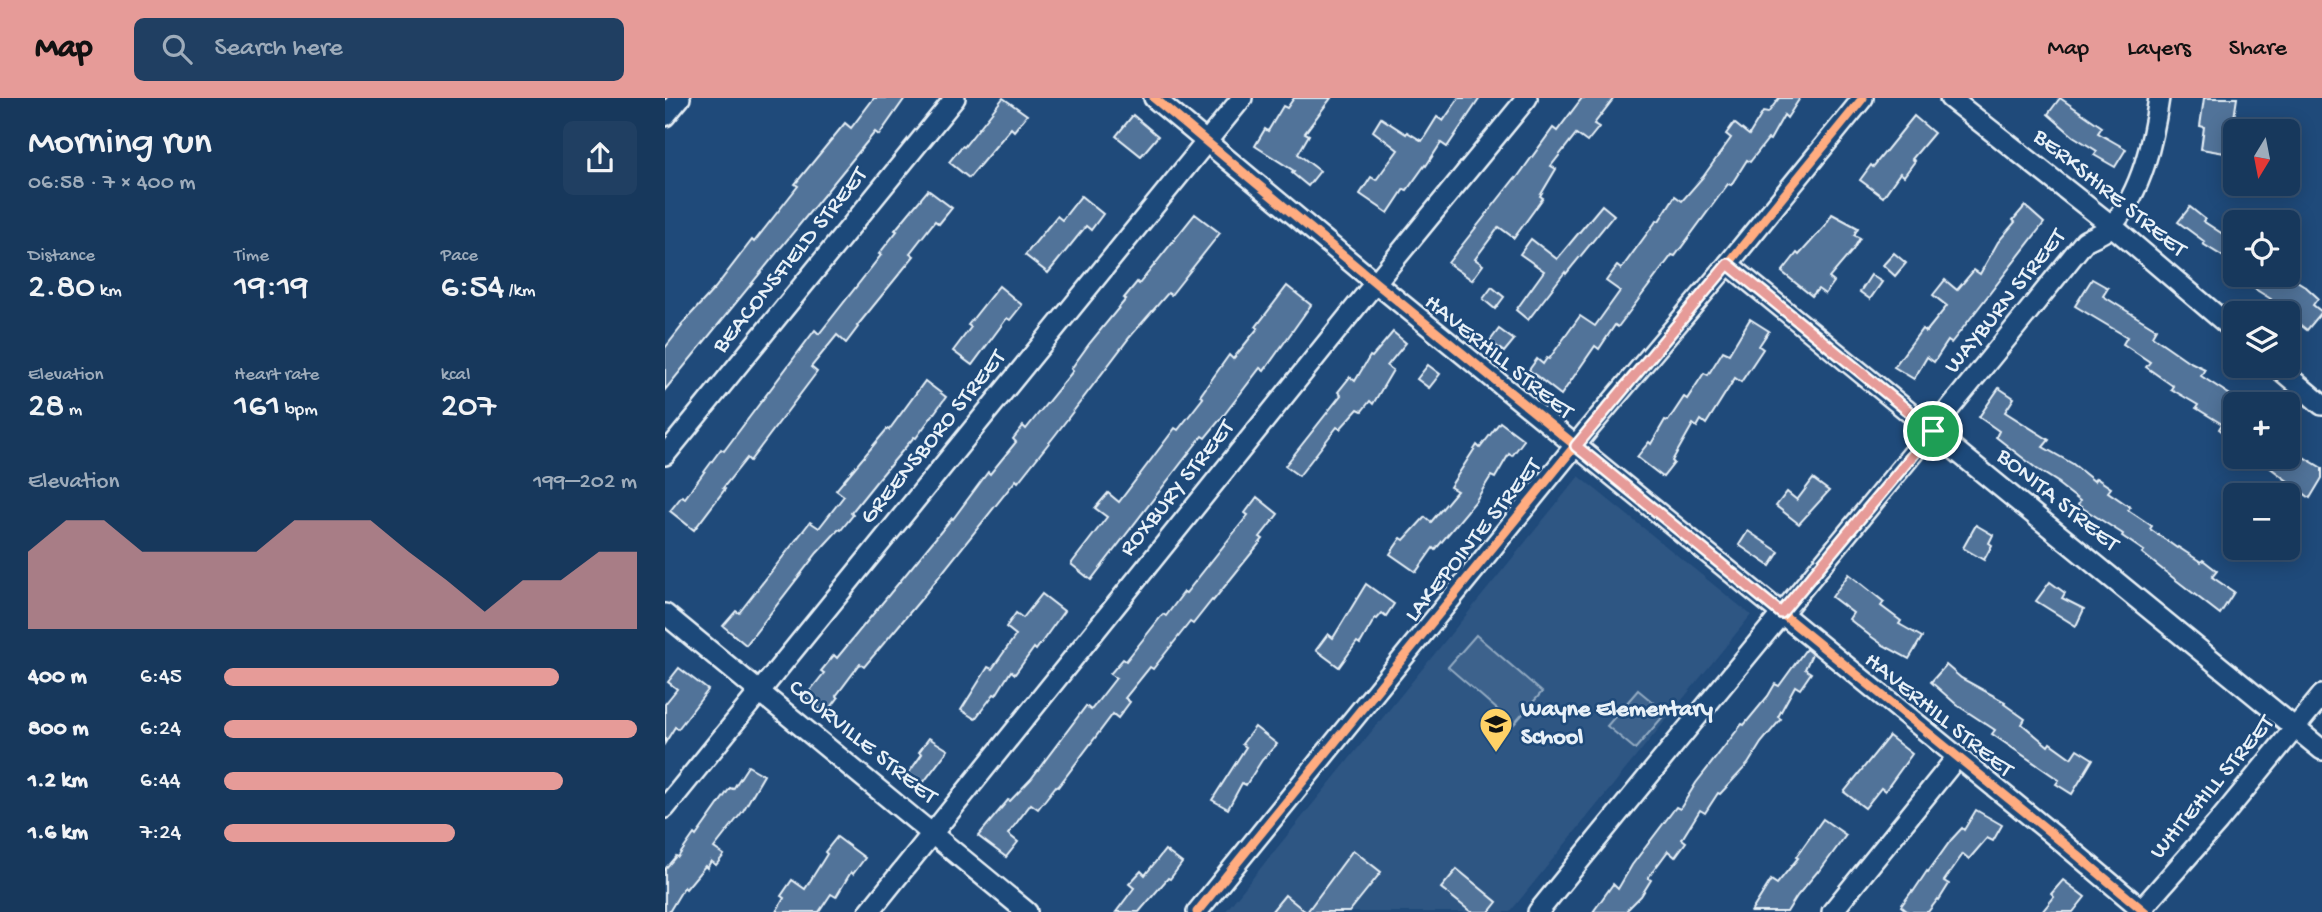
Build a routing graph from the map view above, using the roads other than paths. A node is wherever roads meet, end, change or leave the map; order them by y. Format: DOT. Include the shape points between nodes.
graph roads {
  1 [pos="680,98"];
  2 [pos="955,98"];
  3 [pos="1154,98"];
  4 [pos="1242,98"];
  5 [pos="1527,98"];
  6 [pos="1863,98"];
  7 [pos="1950,98"];
  8 [pos="2159,98"];
  9 [pos="665,116"];
  10 [pos="1207,141"];
  11 [pos="2112,226"];
  12 [pos="1728,264"];
  13 [pos="1376,283"];
  14 [pos="2223,321"];
  15 [pos="2290,378"];
  16 [pos="2322,405"];
  17 [pos="1933,431"];
  18 [pos="1576,446"];
  19 [pos="665,455"];
  20 [pos="1781,613"];
  21 [pos="665,614"];
  22 [pos="760,691"];
  23 [pos="2322,695"];
  24 [pos="2295,728"];
  25 [pos="2322,750"];
  26 [pos="1957,757"];
  27 [pos="665,808"];
  28 [pos="933,833"];
  29 [pos="2142,911"];
  30 [pos="869,912"];
  31 [pos="1027,912"];
  32 [pos="1197,912"];
  33 [pos="1538,912"];
  34 [pos="1832,912"];
  1 -- 9 [label="street"];
  2 -- 19 [label="street, BEACONSFIELD STREET"];
  3 -- 10 [label="street, HAVERHILL STREET"];
  4 -- 10 [label="street, GREENSBORO STREET"];
  5 -- 13 [label="street, ROXBURY STREET"];
  6 -- 12 [label="street, LAKEPOINTE STREET"];
  7 -- 11 [label="street, BERKSHIRE STREET"];
  8 -- 11 [label="street, WAYBURN STREET" via="2141,171"];
  10 -- 13 [label="street, HAVERHILL STREET"];
  10 -- 22 [label="street, GREENSBORO STREET"];
  11 -- 14 [label="street, BERKSHIRE STREET"];
  11 -- 17 [label="street, WAYBURN STREET" via="2085,241"];
  12 -- 17 [label="street, BONITA STREET"];
  12 -- 18 [label="street, LAKEPOINTE STREET"];
  13 -- 18 [label="street, HAVERHILL STREET"];
  13 -- 28 [label="street, ROXBURY STREET"];
  15 -- 16 [label="street"];
  17 -- 20 [label="street, WAYBURN STREET"];
  17 -- 24 [label="street, BONITA STREET"];
  18 -- 20 [label="street, HAVERHILL STREET"];
  18 -- 32 [label="street, LAKEPOINTE STREET"];
  20 -- 26 [label="street, HAVERHILL STREET"];
  20 -- 33 [label="street, WAYBURN STREET"];
  21 -- 22 [label="street, COURVILLE STREET"];
  22 -- 27 [label="street, GREENSBORO STREET"];
  22 -- 28 [label="street, COURVILLE STREET"];
  23 -- 24 [label="street, WHITEHILL STREET"];
  24 -- 25 [label="street, BONITA STREET"];
  24 -- 29 [label="street, WHITEHILL STREET"];
  26 -- 29 [label="street, HAVERHILL STREET"];
  26 -- 34 [label="street"];
  28 -- 30 [label="street, ROXBURY STREET"];
  28 -- 31 [label="street, COURVILLE STREET"];
}
